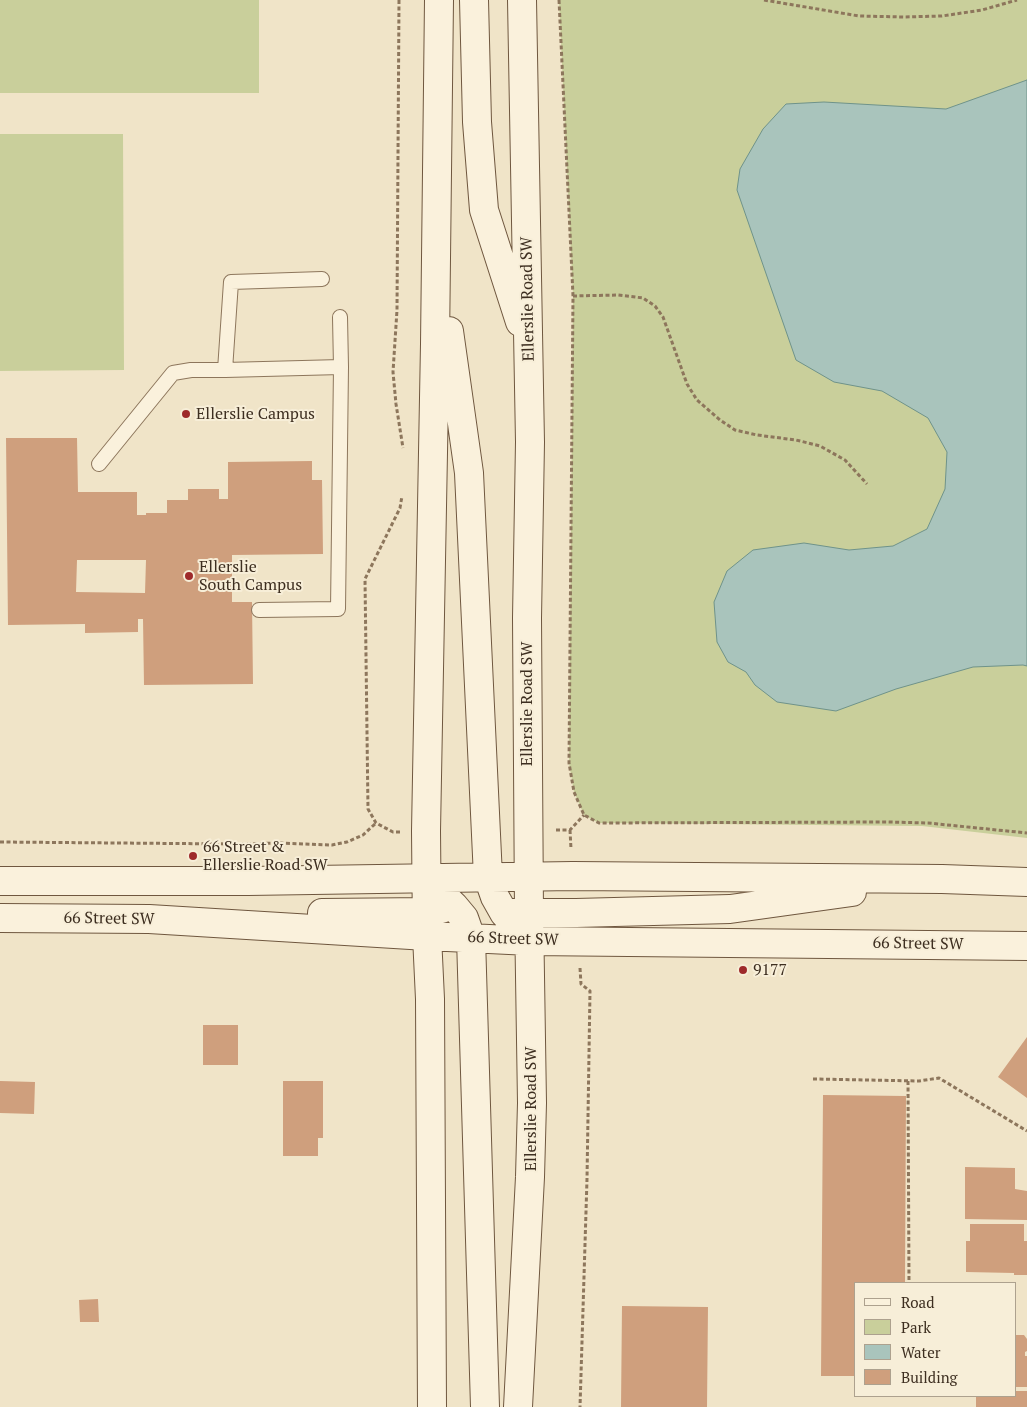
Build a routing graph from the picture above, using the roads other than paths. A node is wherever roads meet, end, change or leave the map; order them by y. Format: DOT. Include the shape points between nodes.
graph roads {
  1 [pos="440,0"];
  2 [pos="474,0"];
  3 [pos="522,0"];
  4 [pos="437,245"];
  5 [pos="322,279"];
  6 [pos="340,317"];
  7 [pos="529,349"];
  8 [pos="341,367"];
  9 [pos="225,370"];
  10 [pos="99,464"];
  11 [pos="259,610"];
  12 [pos="529,877"];
  13 [pos="426,879"];
  14 [pos="942,879"];
  15 [pos="0,881"];
  16 [pos="1027,882"];
  17 [pos="504,900"];
  18 [pos="0,918"];
  19 [pos="463,921"];
  20 [pos="427,924"];
  21 [pos="530,941"];
  22 [pos="1027,946"];
  23 [pos="432,1407"];
  24 [pos="485,1407"];
  25 [pos="518,1407"];
  1 -- 4 [label="main road"];
  2 -- 7 [label="main road" via="477,122 484,210"];
  3 -- 7 [label="main road, Ellerslie Road SW"];
  4 -- 13 [label="main road"];
  4 -- 17 [label="main road" via="469,473"];
  5 -- 9 [label="lane" via="231,282"];
  6 -- 8 [label="lane"];
  7 -- 12 [label="main road, Ellerslie Road SW"];
  8 -- 9 [label="lane"];
  8 -- 11 [label="lane" via="338,609"];
  9 -- 10 [label="lane" via="173,373"];
  12 -- 14 [label="main road"];
  12 -- 17 [label="main road"];
  12 -- 17 [label="main road, Ellerslie Road SW"];
  13 -- 15 [label="main road"];
  13 -- 17 [label="main road"];
  13 -- 19 [label="main road"];
  13 -- 20 [label="main road"];
  14 -- 16 [label="main road"];
  14 -- 17 [label="main road" via="730,910"];
  17 -- 19 [label="main road"];
  17 -- 21 [label="main road, Ellerslie Road SW"];
  18 -- 20 [label="main road, 66 Street SW" via="149,919 222,914"];
  19 -- 20 [label="main road, 66 Street SW"];
  19 -- 20 [label="main road"];
  19 -- 21 [label="main road, 66 Street SW"];
  19 -- 24 [label="main road"];
  20 -- 23 [label="main road"];
  21 -- 22 [label="main road, 66 Street SW"];
  21 -- 25 [label="main road, Ellerslie Road SW" via="532,1103"];
}
